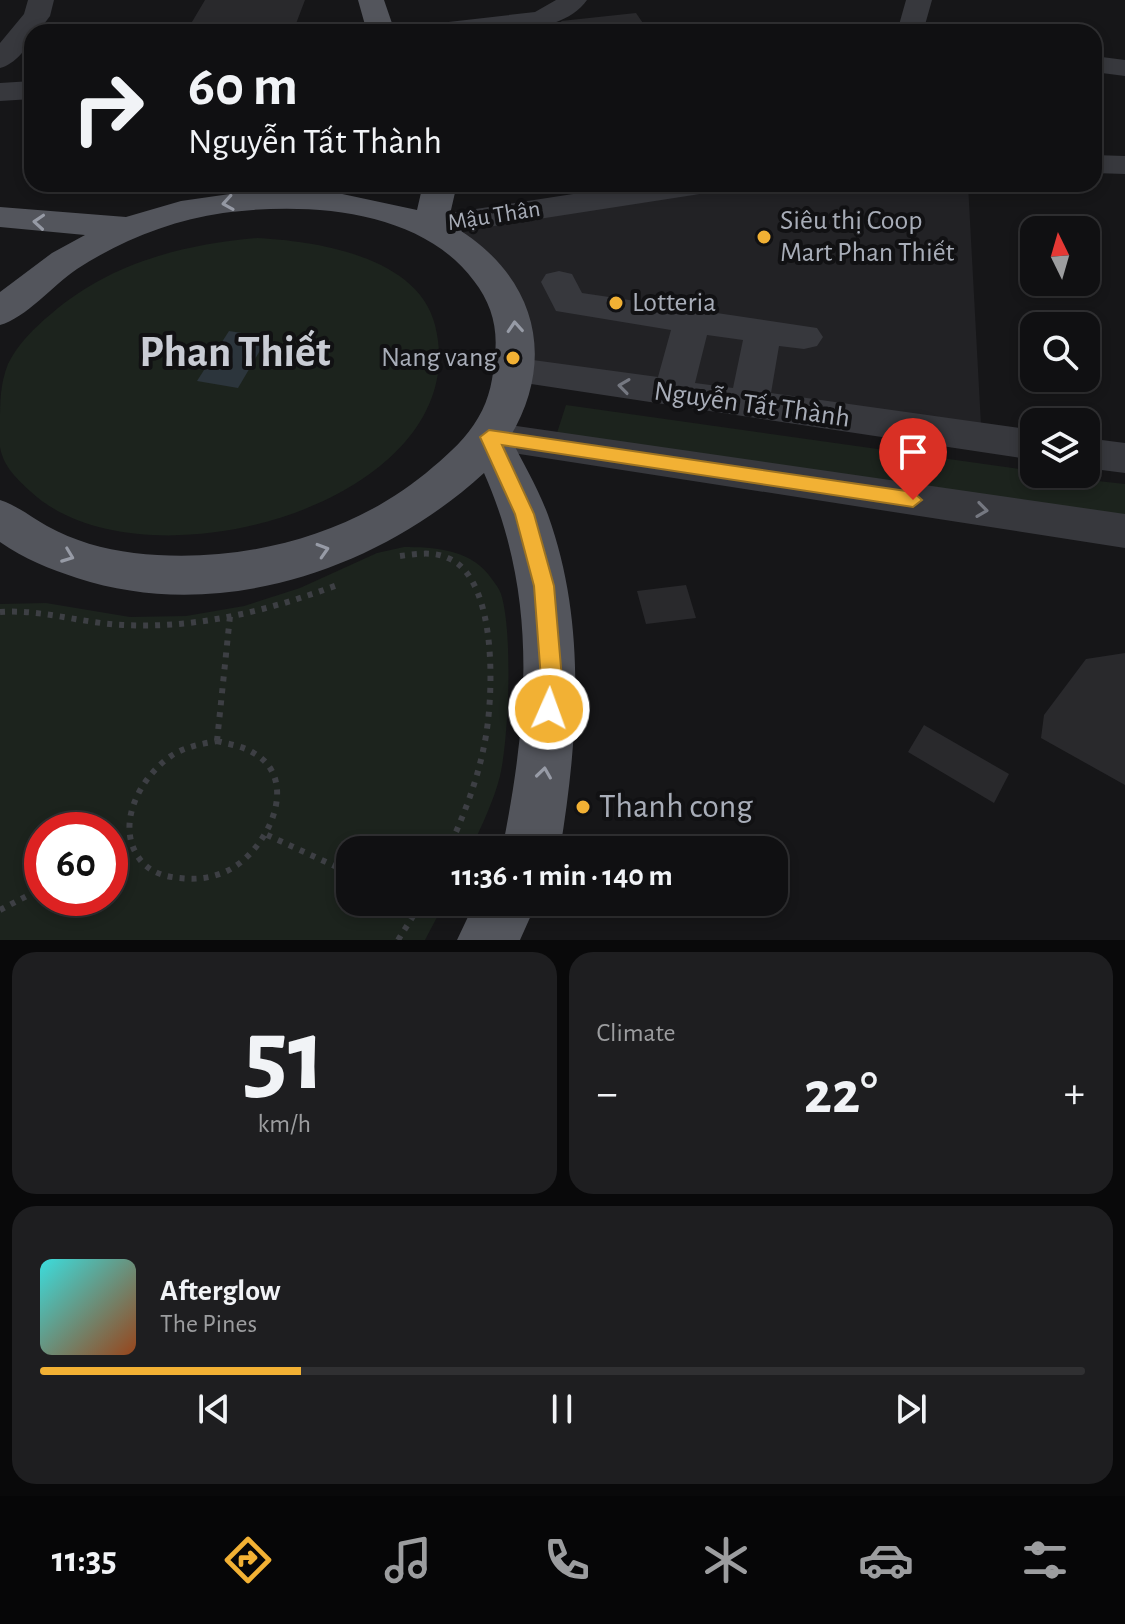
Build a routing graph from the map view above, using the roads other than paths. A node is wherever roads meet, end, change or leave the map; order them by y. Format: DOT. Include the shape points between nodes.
graph roads {
  1 [pos="41,0"];
  2 [pos="371,0"];
  3 [pos="574,0"];
  4 [pos="919,0"];
  5 [pos="30,24"];
  6 [pos="378,24"];
  7 [pos="499,24"];
  8 [pos="912,24"];
  9 [pos="24,31"];
  10 [pos="0,60"];
  11 [pos="1102,65"];
  12 [pos="1125,68"];
  13 [pos="24,90"];
  14 [pos="0,92"];
  15 [pos="1102,164"];
  16 [pos="1125,165"];
  17 [pos="303,192"];
  18 [pos="438,192"];
  19 [pos="649,192"];
  20 [pos="282,198"];
  21 [pos="0,217"];
  22 [pos="430,226"];
  23 [pos="134,227"];
  24 [pos="559,282"];
  25 [pos="0,312"];
  26 [pos="692,321"];
  27 [pos="763,331"];
  28 [pos="804,337"];
  29 [pos="518,371"];
  30 [pos="673,393"];
  31 [pos="749,404"];
  32 [pos="489,437"];
  33 [pos="1020,443"];
  34 [pos="1100,455"];
  35 [pos="1125,458"];
  36 [pos="0,518"];
  37 [pos="1125,531"];
  38 [pos="534,836"];
  39 [pos="500,916"];
  40 [pos="488,940"];
  1 -- 5 [label="street"];
  2 -- 6 [label="main road"];
  3 -- 7 [label="street" via="542,19"];
  4 -- 8 [label="street"];
  9 -- 10 [label="street"];
  11 -- 12 [label="street"];
  13 -- 14 [label="street"];
  15 -- 16 [label="street"];
  17 -- 20 [label="main road"];
  18 -- 22 [label="main road"];
  19 -- 22 [label="street, Mậu Thân"];
  20 -- 22 [label="main road" via="361,204"];
  20 -- 23 [label="main road, one-way" via="183,211"];
  23 -- 21 [label="main road, one-way"];
  29 -- 22 [label="main road, one-way" via="513,312 482,262"];
  23 -- 25 [label="main road" via="48,272"];
  24 -- 26 [label="street" via="569,303"];
  26 -- 27 [label="street"];
  26 -- 30 [label="street"];
  27 -- 28 [label="street"];
  27 -- 31 [label="street"];
  30 -- 29 [label="street, Nguyễn Tất Thành, one-way"];
  29 -- 32 [label="main road" via="508,404"];
  30 -- 31 [label="street, Nguyễn Tất Thành"];
  31 -- 33 [label="street, Nguyễn Tất Thành"];
  36 -- 32 [label="main road, one-way" via="21,536 73,559 136,572 205,574 277,564 345,543 404,513 453,476"];
  32 -- 37 [label="street, one-way"];
  38 -- 32 [label="main road, one-way" via="546,768 551,679 544,586 525,514"];
  34 -- 35 [label="street"];
  39 -- 40 [label="main road"];
}
